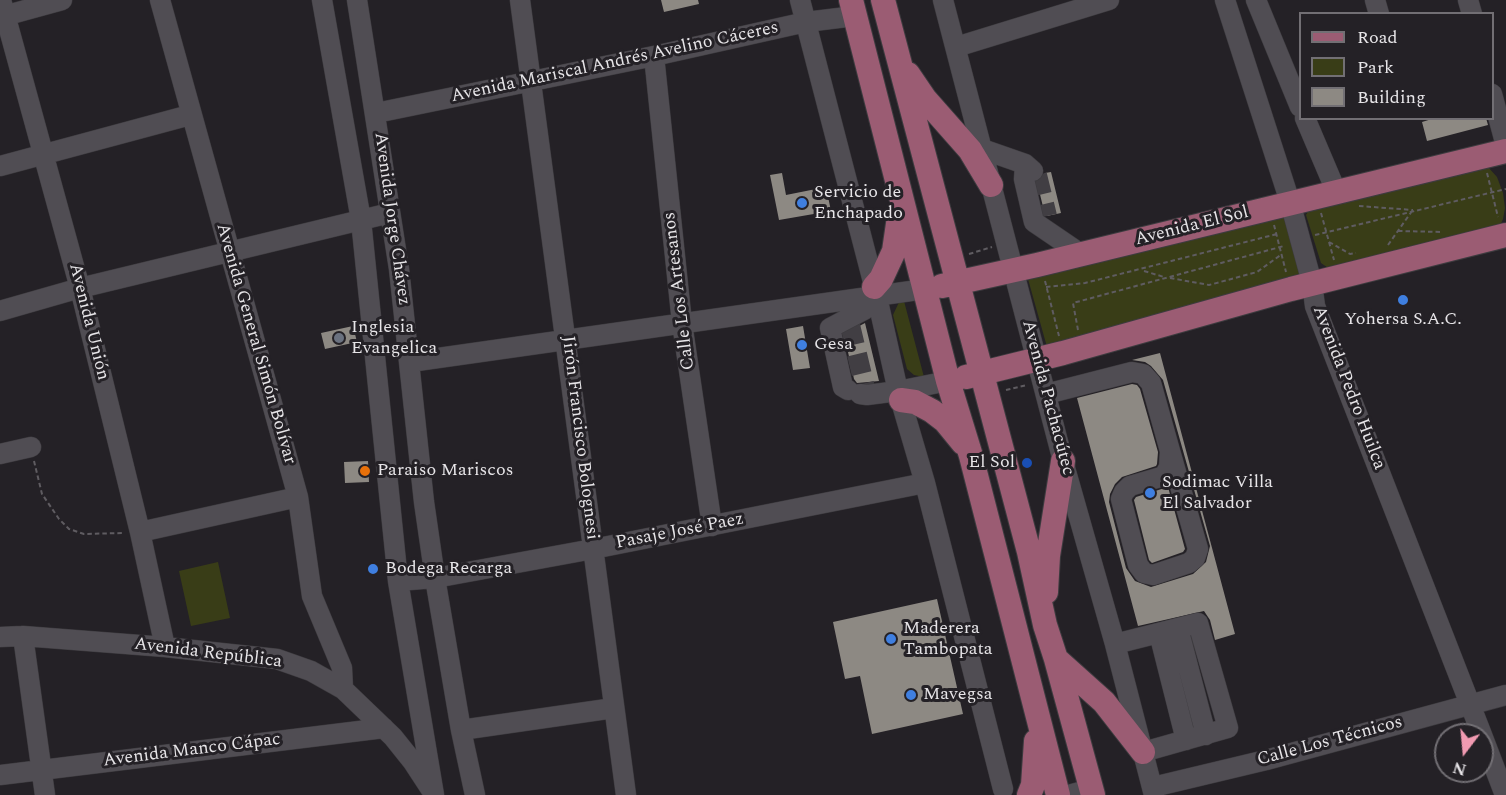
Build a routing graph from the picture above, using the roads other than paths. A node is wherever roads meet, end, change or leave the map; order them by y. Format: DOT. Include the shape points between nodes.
graph roads {
  1 [pos="62,0"];
  2 [pos="160,0"];
  3 [pos="322,0"];
  4 [pos="357,0"];
  5 [pos="520,0"];
  6 [pos="800,0"];
  7 [pos="883,0"];
  8 [pos="944,0"];
  9 [pos="1109,0"];
  10 [pos="1225,0"];
  11 [pos="1256,0"];
  12 [pos="853,8"];
  13 [pos="2,11"];
  14 [pos="806,22"];
  15 [pos="956,47"];
  16 [pos="654,56"];
  17 [pos="899,60"];
  18 [pos="532,82"];
  19 [pos="1494,102"];
  20 [pos="1299,104"];
  21 [pos="376,113"];
  22 [pos="190,116"];
  23 [pos="1306,120"];
  24 [pos="1506,148"];
  25 [pos="982,149"];
  26 [pos="44,154"];
  27 [pos="0,166"];
  28 [pos="991,185"];
  29 [pos="1342,189"];
  30 [pos="900,195"];
  31 [pos="1280,205"];
  32 [pos="390,213"];
  33 [pos="362,220"];
  34 [pos="1045,222"];
  35 [pos="1502,227"];
  36 [pos="1005,238"];
  37 [pos="229,252"];
  38 [pos="1080,254"];
  39 [pos="1014,270"];
  40 [pos="954,271"];
  41 [pos="1301,286"];
  42 [pos="80,288"];
  43 [pos="925,290"];
  44 [pos="875,292"];
  45 [pos="0,311"];
  46 [pos="682,323"];
  47 [pos="566,340"];
  48 [pos="1037,360"];
  49 [pos="410,362"];
  50 [pos="981,373"];
  51 [pos="948,381"];
  52 [pos="1046,394"];
  53 [pos="899,395"];
  54 [pos="31,447"];
  55 [pos="1170,451"];
  56 [pos="0,454"];
  57 [pos="971,456"];
  58 [pos="1063,461"];
  59 [pos="925,483"];
  60 [pos="298,497"];
  61 [pos="712,526"];
  62 [pos="140,532"];
  63 [pos="593,549"];
  64 [pos="435,578"];
  65 [pos="398,581"];
  66 [pos="1045,625"];
  67 [pos="1168,631"];
  68 [pos="23,636"];
  69 [pos="0,637"];
  70 [pos="1115,644"];
  71 [pos="165,647"];
  72 [pos="1056,659"];
  73 [pos="343,689"];
  74 [pos="1506,695"];
  75 [pos="1470,705"];
  76 [pos="1034,706"];
  77 [pos="614,708"];
  78 [pos="1477,723"];
  79 [pos="384,728"];
  80 [pos="460,730"];
  81 [pos="1186,740"];
  82 [pos="1143,752"];
  83 [pos="1498,757"];
  84 [pos="41,769"];
  85 [pos="0,775"];
  86 [pos="1003,789"];
  87 [pos="1154,791"];
  88 [pos="1084,793"];
  89 [pos="621,794"];
  90 [pos="45,795"];
  91 [pos="434,795"];
  92 [pos="475,795"];
  93 [pos="1029,795"];
  94 [pos="1058,795"];
  95 [pos="1505,795"];
  1 -- 13 [label="street"];
  2 -- 22 [label="street, Avenida General Simón Bolívar"];
  3 -- 33 [label="street, Avenida Jorge Chávez"];
  4 -- 21 [label="street, Avenida Jorge Chávez"];
  5 -- 18 [label="street, Jirón Francisco Bolognesi"];
  6 -- 14 [label="street"];
  7 -- 17 [label="main road"];
  8 -- 15 [label="street, Avenida Pachacútec"];
  9 -- 15 [label="street"];
  10 -- 31 [label="street, Avenida Pedro Huilca"];
  11 -- 20 [label="street"];
  12 -- 14 [label="street, Avenida Mariscal Andrés Avelino Cáceres"];
  12 -- 30 [label="main road"];
  13 -- 26 [label="street, Avenida Unión"];
  14 -- 16 [label="street, Avenida Mariscal Andrés Avelino Cáceres"];
  14 -- 44 [label="street"];
  15 -- 25 [label="street, Avenida Pachacútec"];
  16 -- 18 [label="street, Avenida Mariscal Andrés Avelino Cáceres"];
  16 -- 46 [label="street, Calle Los Artesanos"];
  17 -- 28 [label="main road" via="925,99 970,150"];
  17 -- 40 [label="main road"];
  18 -- 21 [label="street, Avenida Mariscal Andrés Avelino Cáceres"];
  18 -- 47 [label="street, Jirón Francisco Bolognesi"];
  19 -- 24 [label="street"];
  21 -- 32 [label="street, Avenida Jorge Chávez"];
  22 -- 26 [label="street"];
  22 -- 37 [label="street, Avenida General Simón Bolívar"];
  23 -- 29 [label="street"];
  24 -- 29 [label="main road, Avenida El Sol"];
  25 -- 28 [label="street, Avenida Pachacútec"];
  25 -- 34 [label="street" via="1031,170 1024,179 1034,222"];
  26 -- 27 [label="street"];
  26 -- 42 [label="street, Avenida Unión"];
  28 -- 36 [label="street, Avenida Pachacútec"];
  29 -- 31 [label="main road, Avenida El Sol"];
  30 -- 43 [label="main road"];
  30 -- 44 [label="main road" via="894,251"];
  31 -- 38 [label="main road, Avenida El Sol"];
  31 -- 41 [label="street, Avenida Pedro Huilca" via="1300,241"];
  32 -- 33 [label="street"];
  32 -- 49 [label="street, Avenida Jorge Chávez"];
  33 -- 37 [label="street"];
  33 -- 65 [label="street, Avenida Jorge Chávez"];
  34 -- 36 [label="street"];
  34 -- 38 [label="street"];
  35 -- 41 [label="main road"];
  36 -- 39 [label="street, Avenida Pachacútec"];
  37 -- 42 [label="street"];
  37 -- 60 [label="street, Avenida General Simón Bolívar"];
  38 -- 39 [label="main road, Avenida El Sol" via="1043,276"];
  39 -- 40 [label="main road, Avenida El Sol"];
  39 -- 48 [label="street, Avenida Pachacútec"];
  40 -- 43 [label="main road, Avenida El Sol"];
  40 -- 50 [label="main road"];
  41 -- 48 [label="main road"];
  41 -- 75 [label="street, Avenida Pedro Huilca" via="1315,306"];
  42 -- 45 [label="street"];
  42 -- 62 [label="street, Avenida Unión"];
  43 -- 44 [label="street, Avenida El Sol"];
  43 -- 51 [label="main road"];
  44 -- 46 [label="street, Avenida El Sol"];
  44 -- 53 [label="street"];
  44 -- 53 [label="street" via="864,310 849,322 830,328 843,387"];
  46 -- 47 [label="street, Avenida El Sol"];
  46 -- 61 [label="street, Calle Los Artesanos"];
  47 -- 49 [label="street, Avenida El Sol"];
  47 -- 63 [label="street, Jirón Francisco Bolognesi"];
  48 -- 50 [label="main road"];
  48 -- 52 [label="street, Avenida Pachacútec"];
  49 -- 64 [label="street, Avenida Jorge Chávez"];
  50 -- 51 [label="main road"];
  50 -- 66 [label="main road"];
  51 -- 53 [label="street"];
  51 -- 57 [label="main road"];
  52 -- 55 [label="street" via="1132,372 1143,374 1151,383"];
  52 -- 58 [label="street, Avenida Pachacútec"];
  53 -- 57 [label="main road" via="933,411"];
  53 -- 59 [label="street"];
  54 -- 56 [label="street"];
  55 -- 55 [label="street" via="1164,476 1130,486 1121,499 1138,565 1144,573 1153,575 1189,563 1198,549"];
  57 -- 76 [label="main road"];
  58 -- 66 [label="main road" via="1048,556"];
  58 -- 70 [label="street, Avenida Pachacútec"];
  59 -- 61 [label="street, Pasaje José Paez"];
  59 -- 86 [label="street"];
  60 -- 62 [label="street"];
  60 -- 73 [label="street, Avenida General Simón Bolívar" via="312,596 342,668"];
  61 -- 63 [label="street, Pasaje José Paez"];
  62 -- 71 [label="street, Avenida Unión"];
  63 -- 64 [label="street, Pasaje José Paez"];
  63 -- 77 [label="street, Jirón Francisco Bolognesi"];
  64 -- 65 [label="street, Pasaje José Paez"];
  64 -- 80 [label="street, Avenida Jorge Chávez"];
  65 -- 91 [label="street, Avenida Jorge Chávez"];
  66 -- 72 [label="main road"];
  67 -- 70 [label="street"];
  67 -- 81 [label="street"];
  67 -- 81 [label="street" via="1198,623 1228,728"];
  68 -- 69 [label="street, Avenida República"];
  68 -- 71 [label="street, Avenida República"];
  68 -- 84 [label="street"];
  70 -- 82 [label="street, Avenida Pachacútec"];
  71 -- 73 [label="street, Avenida República" via="277,659 311,671"];
  72 -- 82 [label="main road" via="1104,702"];
  72 -- 88 [label="main road"];
  73 -- 79 [label="street, Avenida República"];
  74 -- 75 [label="street, Calle Los Técnicos"];
  75 -- 78 [label="street, Avenida Pedro Huilca"];
  75 -- 87 [label="street, Calle Los Técnicos"];
  76 -- 93 [label="main road" via="1036,745"];
  76 -- 94 [label="main road"];
  77 -- 80 [label="street"];
  77 -- 89 [label="street, Jirón Francisco Bolognesi"];
  79 -- 84 [label="street, Avenida Manco Cápac"];
  79 -- 91 [label="street, Avenida República"];
  80 -- 92 [label="street, Avenida Jorge Chávez"];
  81 -- 82 [label="street"];
  82 -- 87 [label="street, Avenida Pachacútec"];
  83 -- 95 [label="street, Avenida Pedro Huilca"];
  84 -- 85 [label="street, Avenida Manco Cápac"];
  84 -- 90 [label="street"];
}
